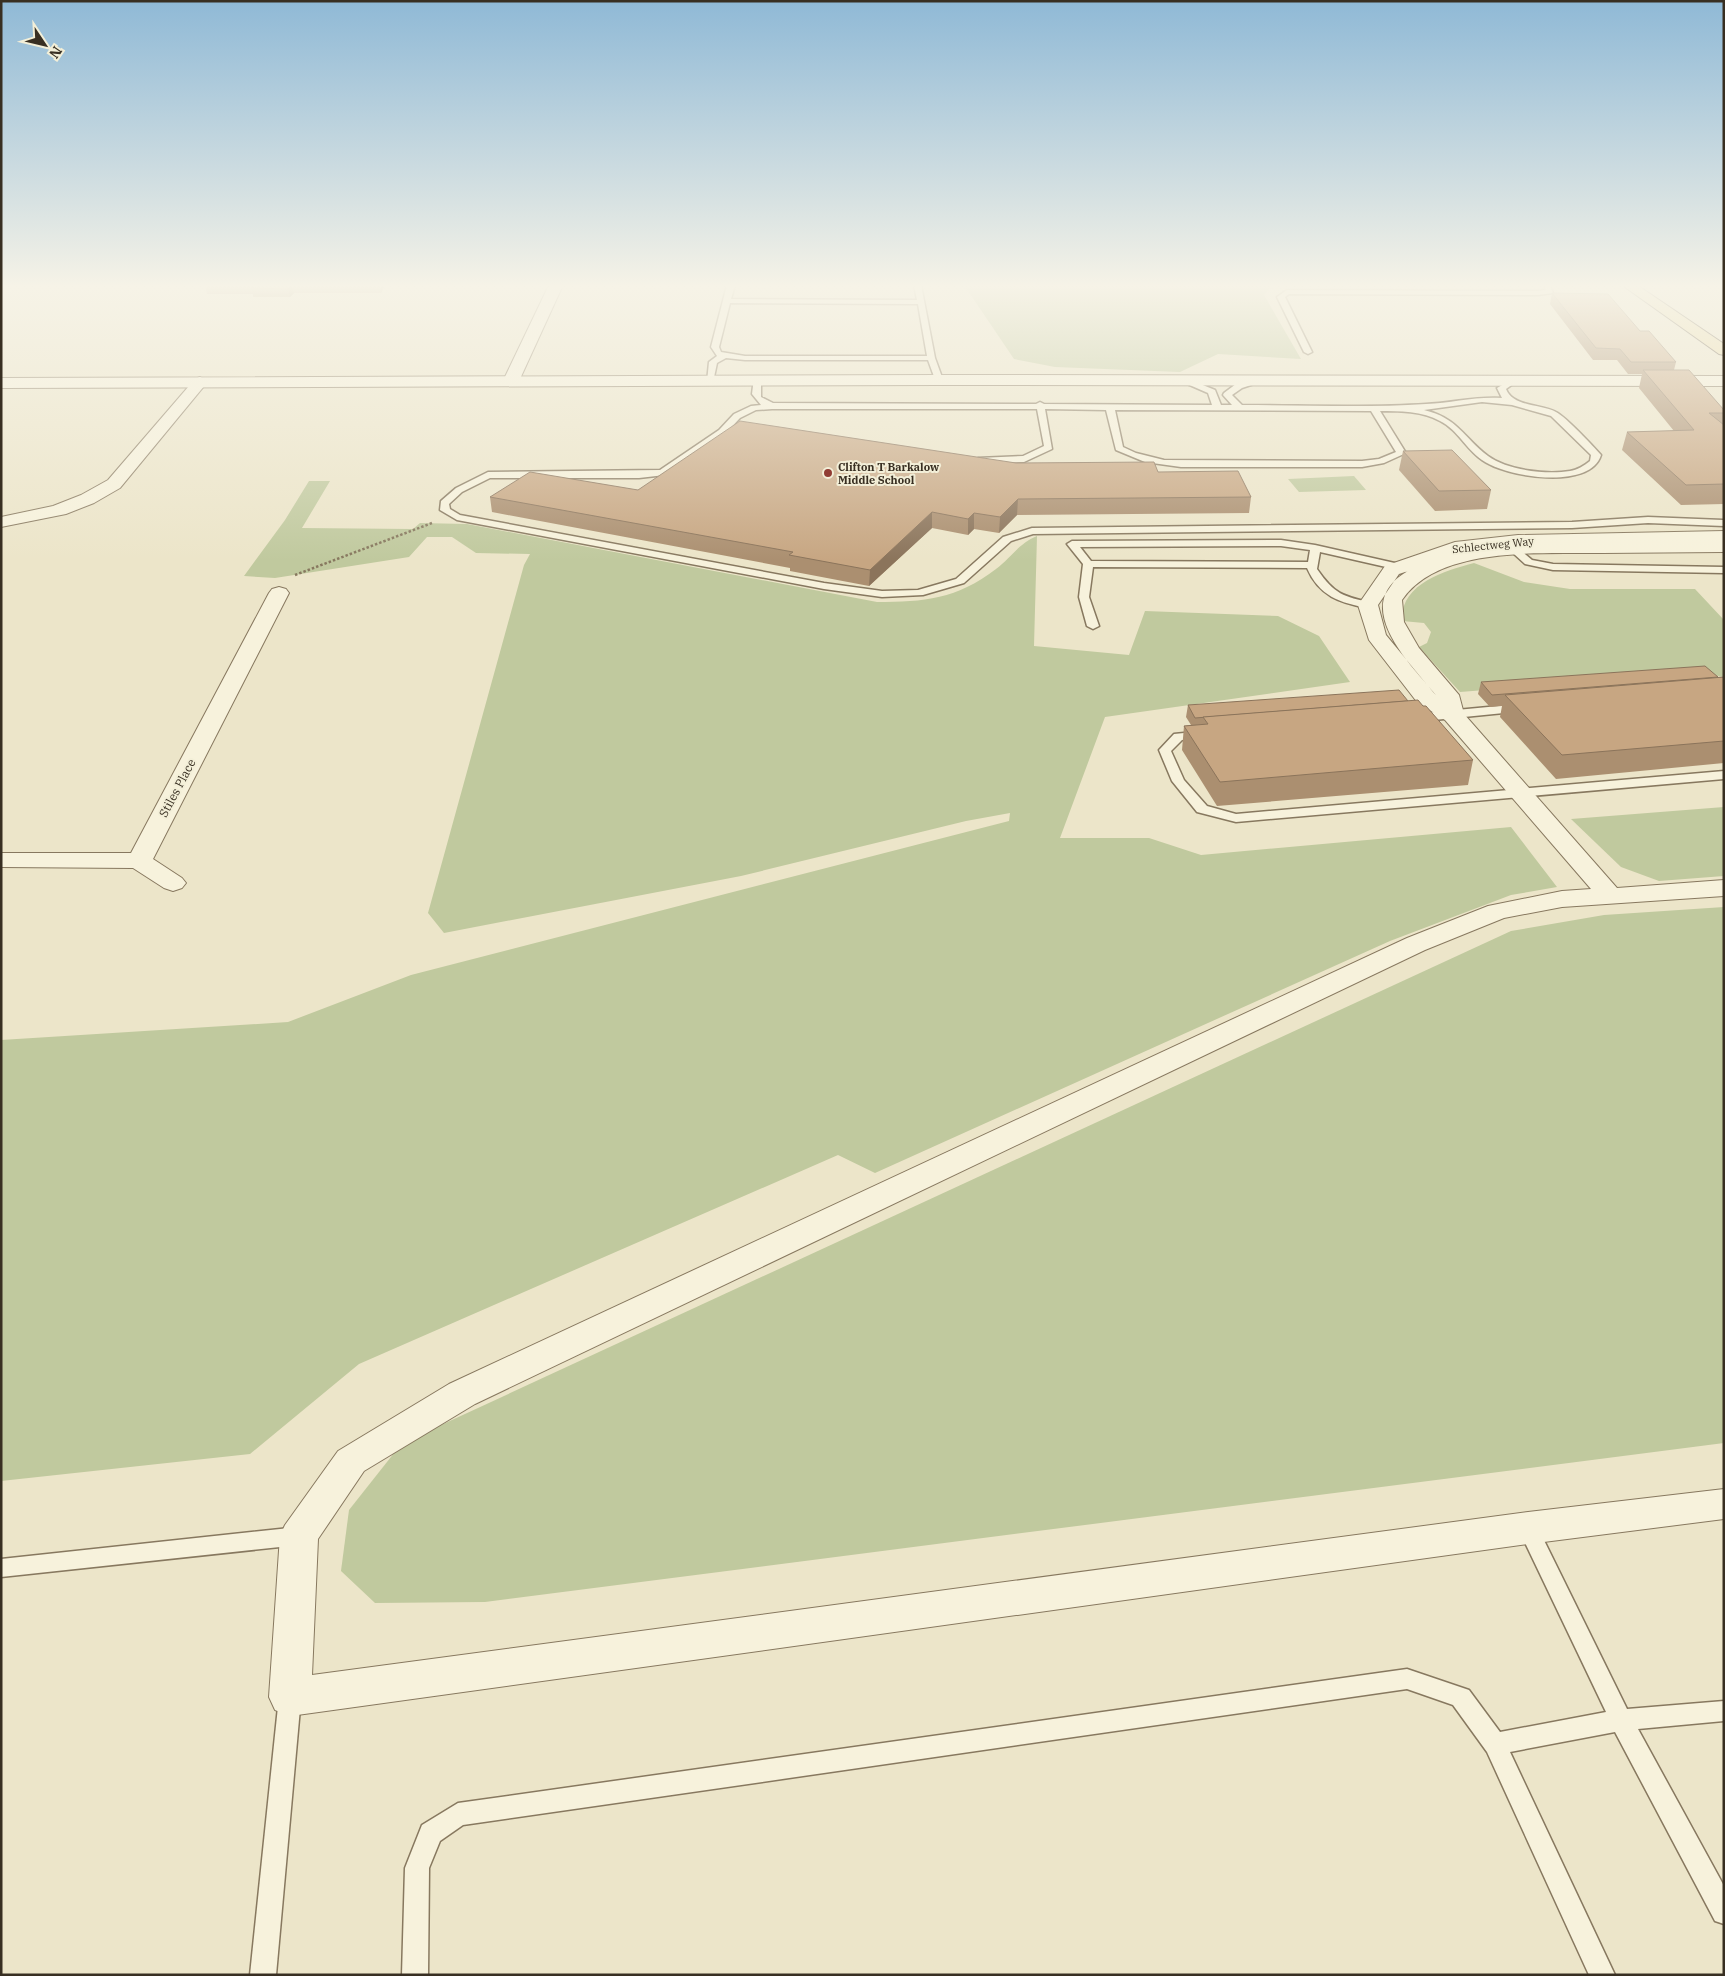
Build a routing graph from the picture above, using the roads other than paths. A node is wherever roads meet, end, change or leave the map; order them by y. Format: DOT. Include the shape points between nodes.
graph roads {
  1 [pos="513,377"];
  2 [pos="710,380"];
  3 [pos="757,380"];
  4 [pos="939,380"];
  5 [pos="511,381"];
  6 [pos="1188,381"];
  7 [pos="1254,381"];
  8 [pos="1514,381"];
  9 [pos="1724,381"];
  10 [pos="200,382"];
  11 [pos="1,383"];
  12 [pos="1512,402"];
  13 [pos="1040,405"];
  14 [pos="772,406"];
  15 [pos="1110,406"];
  16 [pos="1217,406"];
  17 [pos="1238,406"];
  18 [pos="1374,408"];
  19 [pos="1388,408"];
  20 [pos="975,460"];
  21 [pos="1,522"];
  22 [pos="1724,523"];
  23 [pos="1724,537"];
  24 [pos="1511,545"];
  25 [pos="1724,546"];
  26 [pos="1315,548"];
  27 [pos="1088,564"];
  28 [pos="1313,565"];
  29 [pos="1410,570"];
  30 [pos="1724,570"];
  31 [pos="279,593"];
  32 [pos="1368,604"];
  33 [pos="1093,626"];
  34 [pos="1537,707"];
  35 [pos="1453,715"];
  36 [pos="1403,718"];
  37 [pos="1217,734"];
  38 [pos="1724,775"];
  39 [pos="1522,794"];
  40 [pos="1,860"];
  41 [pos="139,861"];
  42 [pos="173,883"];
  43 [pos="1724,888"];
  44 [pos="1611,896"];
  45 [pos="1724,1504"];
  46 [pos="1528,1528"];
  47 [pos="299,1536"];
  48 [pos="1,1568"];
  49 [pos="290,1697"];
  50 [pos="1724,1711"];
  51 [pos="1620,1720"];
  52 [pos="1495,1744"];
  53 [pos="1724,1912"];
  54 [pos="263,1975"];
  55 [pos="415,1975"];
  56 [pos="1602,1975"];
  1 -- 5 [label="street"];
  2 -- 3 [label="street"];
  2 -- 5 [label="street"];
  3 -- 4 [label="street"];
  3 -- 14 [label="lane" via="754,394"];
  4 -- 6 [label="street"];
  5 -- 10 [label="street"];
  6 -- 7 [label="street"];
  6 -- 16 [label="lane" via="1212,392"];
  7 -- 8 [label="street"];
  7 -- 17 [label="lane" via="1227,395"];
  8 -- 9 [label="street"];
  8 -- 12 [label="lane" via="1502,388 1504,396"];
  10 -- 11 [label="street"];
  10 -- 21 [label="street" via="114,484 100,494 71,506"];
  12 -- 19 [label="lane" via="1482,399 1427,407"];
  12 -- 19 [label="lane" via="1554,414 1596,455 1594,462 1569,474 1512,468 1487,460 1445,419 1422,412"];
  13 -- 14 [label="lane"];
  13 -- 15 [label="lane"];
  13 -- 20 [label="lane" via="1049,447 1036,456 1014,461"];
  14 -- 22 [label="lane" via="745,411 735,424 662,473 488,475 459,490 444,503 445,510 453,515 824,586 882,594 918,593 960,581 1007,539 1032,531 1552,526 1684,520"];
  15 -- 16 [label="lane"];
  15 -- 18 [label="lane" via="1119,448 1132,456 1161,462 1213,463 1362,464 1381,461 1400,453"];
  16 -- 17 [label="lane"];
  17 -- 18 [label="lane"];
  18 -- 19 [label="lane"];
  23 -- 24 [label="street, Schlectweg Way"];
  24 -- 25 [label="street, Schlectweg Way"];
  24 -- 29 [label="street, Schlectweg Way" via="1455,548"];
  24 -- 30 [label="lane" via="1529,562 1552,567"];
  26 -- 27 [label="lane" via="1281,543 1072,544"];
  26 -- 28 [label="lane"];
  26 -- 29 [label="lane"];
  27 -- 28 [label="lane"];
  27 -- 33 [label="lane" via="1084,597"];
  28 -- 32 [label="lane" via="1312,569 1326,591 1339,600"];
  29 -- 32 [label="street, Schlectweg Way" via="1392,570"];
  29 -- 35 [label="street, Schlectweg Way" via="1409,578 1392,600 1394,622 1410,651 1448,696"];
  31 -- 41 [label="street, Stiles Place"];
  32 -- 35 [label="street, Schlectweg Way" via="1376,636 1425,697"];
  34 -- 35 [label="lane"];
  35 -- 36 [label="lane"];
  35 -- 39 [label="street, Schlectweg Way"];
  37 -- 39 [label="lane" via="1178,737 1164,750 1178,781 1202,809 1236,818"];
  38 -- 39 [label="lane"];
  39 -- 44 [label="street, Schlectweg Way"];
  40 -- 41 [label="street"];
  41 -- 42 [label="street"];
  43 -- 44 [label="street"];
  44 -- 47 [label="street" via="1562,899 1497,912 1416,944 462,1394 351,1461"];
  45 -- 46 [label="street"];
  46 -- 49 [label="street"];
  46 -- 51 [label="lane"];
  47 -- 48 [label="lane"];
  47 -- 49 [label="street"];
  49 -- 54 [label="lane"];
  50 -- 51 [label="lane"];
  51 -- 52 [label="lane"];
  51 -- 53 [label="lane"];
  52 -- 55 [label="lane" via="1460,1697 1407,1679 458,1814 432,1833 418,1868"];
  52 -- 56 [label="lane"];
}
